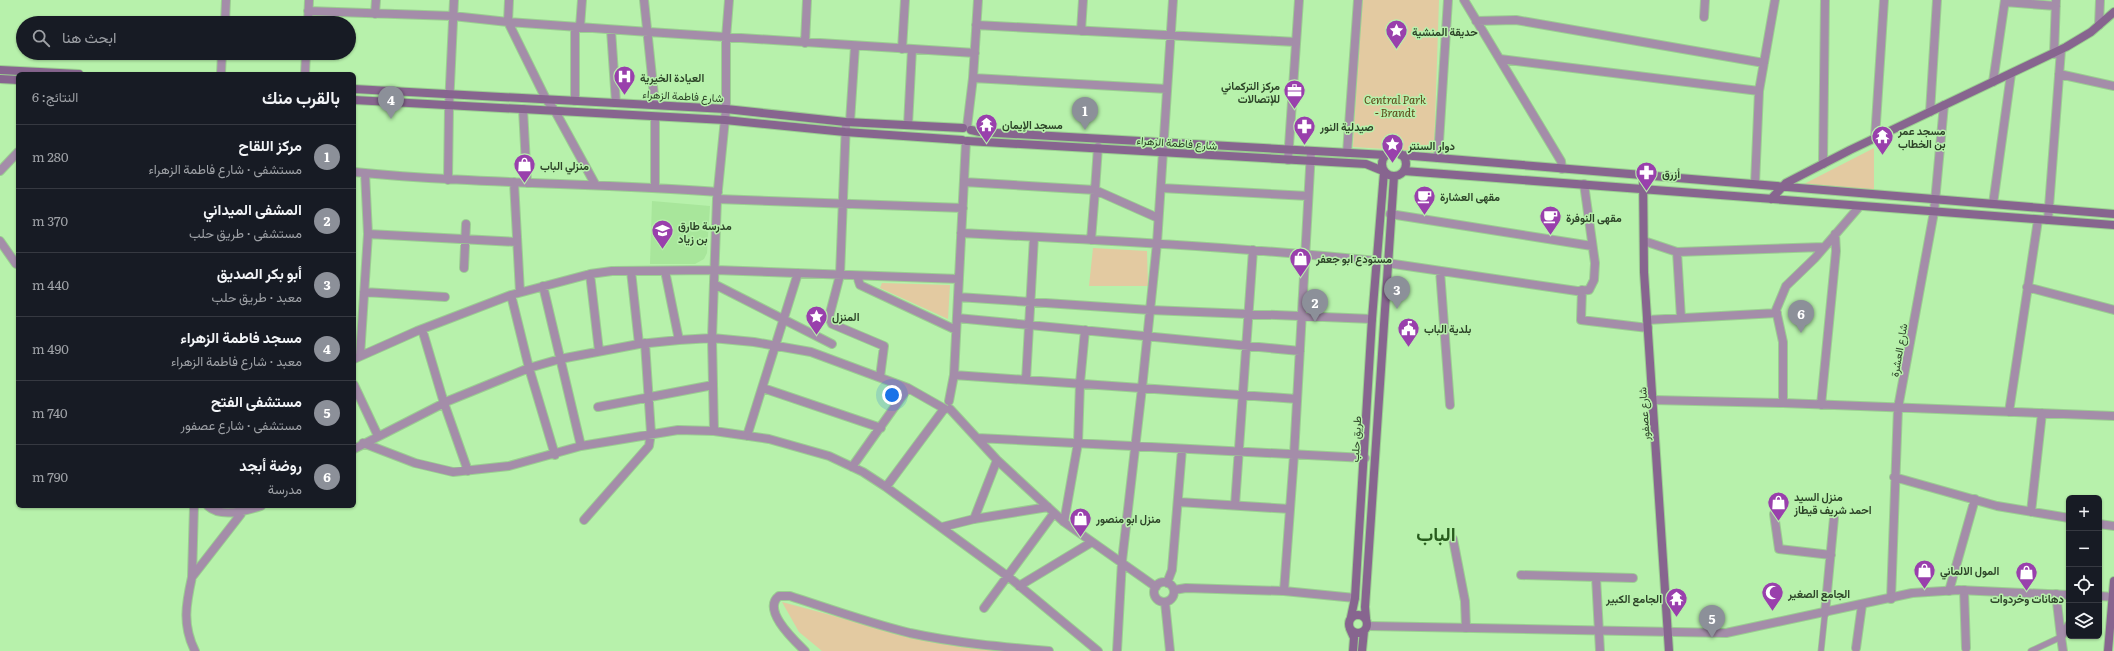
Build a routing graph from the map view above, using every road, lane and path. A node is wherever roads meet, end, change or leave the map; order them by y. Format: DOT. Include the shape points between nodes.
graph roads {
  1 [pos="222,0"];
  2 [pos="226,0"];
  3 [pos="309,0"];
  4 [pos="376,0"];
  5 [pos="454,0"];
  6 [pos="509,0"];
  7 [pos="582,0"];
  8 [pos="644,0"];
  9 [pos="729,0"];
  10 [pos="807,0"];
  11 [pos="904,0"];
  12 [pos="978,0"];
  13 [pos="1083,0"];
  14 [pos="1173,0"];
  15 [pos="1299,0"];
  16 [pos="1358,0"];
  17 [pos="1448,0"];
  18 [pos="1464,0"];
  19 [pos="1705,0"];
  20 [pos="1775,0"];
  21 [pos="1825,0"];
  22 [pos="1884,0"];
  23 [pos="1937,0"];
  24 [pos="2100,0"];
  25 [pos="2005,1"];
  26 [pos="2056,3"];
  27 [pos="308,11"];
  28 [pos="2114,12"];
  29 [pos="375,14"];
  30 [pos="225,16"];
  31 [pos="308,16"];
  32 [pos="453,16"];
  33 [pos="1704,17"];
  34 [pos="1476,21"];
  35 [pos="508,22"];
  36 [pos="976,25"];
  37 [pos="2099,25"];
  38 [pos="578,27"];
  39 [pos="611,30"];
  40 [pos="1081,31"];
  41 [pos="648,32"];
  42 [pos="1170,36"];
  43 [pos="726,38"];
  44 [pos="1296,42"];
  45 [pos="805,43"];
  46 [pos="855,46"];
  47 [pos="902,49"];
  48 [pos="912,49"];
  49 [pos="2057,52"];
  50 [pos="974,53"];
  51 [pos="1500,59"];
  52 [pos="222,60"];
  53 [pos="306,60"];
  54 [pos="1764,63"];
  55 [pos="0,70"];
  56 [pos="40,72"];
  57 [pos="221,72"];
  58 [pos="305,72"];
  59 [pos="2011,74"];
  60 [pos="2059,74"];
  61 [pos="973,78"];
  62 [pos="0,79"];
  63 [pos="16,80"];
  64 [pos="1993,82"];
  65 [pos="2114,86"];
  66 [pos="356,89"];
  67 [pos="1167,89"];
  68 [pos="1759,91"];
  69 [pos="449,96"];
  70 [pos="546,99"];
  71 [pos="356,100"];
  72 [pos="575,101"];
  73 [pos="616,103"];
  74 [pos="655,105"];
  75 [pos="1944,105"];
  76 [pos="449,106"];
  77 [pos="523,109"];
  78 [pos="726,109"];
  79 [pos="555,111"];
  80 [pos="1930,112"];
  81 [pos="655,116"];
  82 [pos="725,120"];
  83 [pos="848,122"];
  84 [pos="908,125"];
  85 [pos="967,128"];
  86 [pos="845,132"];
  87 [pos="1875,138"];
  88 [pos="965,140"];
  89 [pos="1164,142"];
  90 [pos="1098,148"];
  91 [pos="1289,149"];
  92 [pos="1311,150"];
  93 [pos="1163,151"];
  94 [pos="1347,153"];
  95 [pos="16,154"];
  96 [pos="1386,155"];
  97 [pos="1401,155"];
  98 [pos="1438,158"];
  99 [pos="1288,160"];
  100 [pos="1310,162"];
  101 [pos="1823,164"];
  102 [pos="1562,169"];
  103 [pos="0,171"];
  104 [pos="1384,171"];
  105 [pos="1404,171"];
  106 [pos="356,172"];
  107 [pos="365,173"];
  108 [pos="1643,175"];
  109 [pos="1394,176"];
  110 [pos="448,180"];
  111 [pos="514,182"];
  112 [pos="964,182"];
  113 [pos="527,183"];
  114 [pos="595,184"];
  115 [pos="1584,184"];
  116 [pos="1755,184"];
  117 [pos="1783,186"];
  118 [pos="654,188"];
  119 [pos="1160,188"];
  120 [pos="1643,189"];
  121 [pos="1095,190"];
  122 [pos="718,196"];
  123 [pos="1308,196"];
  124 [pos="1771,199"];
  125 [pos="1936,199"];
  126 [pos="844,204"];
  127 [pos="1993,204"];
  128 [pos="1859,207"];
  129 [pos="962,208"];
  130 [pos="2049,208"];
  131 [pos="1934,212"];
  132 [pos="1390,214"];
  133 [pos="2114,214"];
  134 [pos="1158,218"];
  135 [pos="2038,220"];
  136 [pos="2048,220"];
  137 [pos="466,224"];
  138 [pos="2114,225"];
  139 [pos="961,233"];
  140 [pos="368,234"];
  141 [pos="1835,234"];
  142 [pos="1034,237"];
  143 [pos="466,240"];
  144 [pos="1091,240"];
  145 [pos="1644,240"];
  146 [pos="0,241"];
  147 [pos="517,242"];
  148 [pos="1157,243"];
  149 [pos="1592,246"];
  150 [pos="1824,248"];
  151 [pos="1253,250"];
  152 [pos="1677,252"];
  153 [pos="1305,254"];
  154 [pos="1376,261"];
  155 [pos="1387,263"];
  156 [pos="16,264"];
  157 [pos="464,268"];
  158 [pos="715,270"];
  159 [pos="631,271"];
  160 [pos="665,271"];
  161 [pos="1440,271"];
  162 [pos="798,273"];
  163 [pos="590,274"];
  164 [pos="840,275"];
  165 [pos="857,276"];
  166 [pos="959,279"];
  167 [pos="714,284"];
  168 [pos="543,286"];
  169 [pos="2027,287"];
  170 [pos="1582,290"];
  171 [pos="364,292"];
  172 [pos="520,292"];
  173 [pos="511,295"];
  174 [pos="445,297"];
  175 [pos="958,297"];
  176 [pos="1030,302"];
  177 [pos="1150,310"];
  178 [pos="2114,310"];
  179 [pos="1248,313"];
  180 [pos="1777,313"];
  181 [pos="1302,315"];
  182 [pos="957,318"];
  183 [pos="1681,318"];
  184 [pos="1372,319"];
  185 [pos="785,320"];
  186 [pos="1029,324"];
  187 [pos="1648,324"];
  188 [pos="422,329"];
  189 [pos="956,330"];
  190 [pos="1085,330"];
  191 [pos="1147,336"];
  192 [pos="712,338"];
  193 [pos="679,340"];
  194 [pos="642,343"];
  195 [pos="832,344"];
  196 [pos="1246,345"];
  197 [pos="777,346"];
  198 [pos="599,351"];
  199 [pos="1300,351"];
  200 [pos="357,358"];
  201 [pos="560,359"];
  202 [pos="529,368"];
  203 [pos="954,375"];
  204 [pos="880,376"];
  205 [pos="1026,380"];
  206 [pos="1080,383"];
  207 [pos="713,385"];
  208 [pos="763,388"];
  209 [pos="908,388"];
  210 [pos="1142,388"];
  211 [pos="356,389"];
  212 [pos="648,396"];
  213 [pos="1242,396"];
  214 [pos="1297,400"];
  215 [pos="1653,400"];
  216 [pos="444,403"];
  217 [pos="1783,403"];
  218 [pos="1450,405"];
  219 [pos="1821,405"];
  220 [pos="598,407"];
  221 [pos="947,407"];
  222 [pos="1898,408"];
  223 [pos="2009,412"];
  224 [pos="2042,413"];
  225 [pos="2114,416"];
  226 [pos="881,428"];
  227 [pos="714,431"];
  228 [pos="651,433"];
  229 [pos="378,436"];
  230 [pos="748,436"];
  231 [pos="977,438"];
  232 [pos="363,443"];
  233 [pos="1078,443"];
  234 [pos="581,446"];
  235 [pos="1136,447"];
  236 [pos="356,448"];
  237 [pos="1182,449"];
  238 [pos="1238,452"];
  239 [pos="555,455"];
  240 [pos="1294,455"];
  241 [pos="1365,458"];
  242 [pos="997,460"];
  243 [pos="852,467"];
  244 [pos="468,471"];
  245 [pos="1894,477"];
  246 [pos="886,487"];
  247 [pos="1975,499"];
  248 [pos="1178,502"];
  249 [pos="1234,505"];
  250 [pos="194,508"];
  251 [pos="210,508"];
  252 [pos="251,508"];
  253 [pos="1290,509"];
  254 [pos="241,510"];
  255 [pos="1051,510"];
  256 [pos="2031,512"];
  257 [pos="1774,514"];
  258 [pos="1834,518"];
  259 [pos="2066,518"];
  260 [pos="974,519"];
  261 [pos="584,520"];
  262 [pos="1064,522"];
  263 [pos="2102,524"];
  264 [pos="2114,526"];
  265 [pos="942,527"];
  266 [pos="1453,539"];
  267 [pos="1092,542"];
  268 [pos="1830,555"];
  269 [pos="1122,561"];
  270 [pos="1521,575"];
  271 [pos="192,577"];
  272 [pos="1008,577"];
  273 [pos="1596,577"];
  274 [pos="1632,578"];
  275 [pos="2114,581"];
  276 [pos="1168,583"];
  277 [pos="1019,586"];
  278 [pos="1156,587"];
  279 [pos="1174,590"];
  280 [pos="1949,590"];
  281 [pos="1964,590"];
  282 [pos="1284,591"];
  283 [pos="2056,594"];
  284 [pos="2066,595"];
  285 [pos="2102,596"];
  286 [pos="2113,597"];
  287 [pos="1355,598"];
  288 [pos="1891,599"];
  289 [pos="1165,602"];
  290 [pos="1862,605"];
  291 [pos="984,608"];
  292 [pos="1825,613"];
  293 [pos="1351,617"];
  294 [pos="1366,625"];
  295 [pos="1466,628"];
  296 [pos="1350,629"];
  297 [pos="1600,630"];
  298 [pos="2066,630"];
  299 [pos="1668,632"];
  300 [pos="2061,637"];
  301 [pos="1966,649"];
  302 [pos="1855,650"];
  303 [pos="195,651"];
  304 [pos="806,651"];
  305 [pos="1049,651"];
  306 [pos="1098,651"];
  307 [pos="1117,651"];
  308 [pos="1170,651"];
  309 [pos="1353,651"];
  310 [pos="1362,651"];
  311 [pos="1600,651"];
  312 [pos="1669,651"];
  313 [pos="1821,651"];
  314 [pos="2031,651"];
  315 [pos="2063,651"];
  316 [pos="2108,651"];
  1 -- 2 [label="street"];
  2 -- 30 [label="street"];
  3 -- 27 [label="street"];
  4 -- 29 [label="street"];
  5 -- 32 [label="street"];
  6 -- 35 [label="street"];
  7 -- 38 [label="street"];
  8 -- 41 [label="street"];
  9 -- 43 [label="street"];
  10 -- 45 [label="street"];
  11 -- 47 [label="street"];
  12 -- 36 [label="street"];
  13 -- 40 [label="street"];
  14 -- 42 [label="street"];
  15 -- 44 [label="street"];
  16 -- 94 [label="street"];
  17 -- 98 [label="street"];
  18 -- 34 [label="street"];
  19 -- 33 [label="street"];
  20 -- 54 [label="street"];
  21 -- 101 [label="street"];
  22 -- 87 [label="street"];
  23 -- 80 [label="street"];
  24 -- 37 [label="street"];
  25 -- 26 [label="street"];
  25 -- 64 [label="street"];
  26 -- 49 [label="street"];
  27 -- 29 [label="street"];
  27 -- 31 [label="street"];
  28 -- 37 [label="main road"];
  29 -- 32 [label="street"];
  32 -- 35 [label="street"];
  32 -- 69 [label="street"];
  34 -- 51 [label="street"];
  34 -- 54 [label="street" via="1516,20"];
  35 -- 38 [label="street"];
  35 -- 70 [label="street"];
  36 -- 40 [label="street"];
  36 -- 50 [label="street"];
  37 -- 49 [label="main road"];
  38 -- 39 [label="street"];
  38 -- 72 [label="street"];
  39 -- 41 [label="street"];
  39 -- 73 [label="street"];
  40 -- 42 [label="street"];
  41 -- 43 [label="street"];
  41 -- 74 [label="street"];
  42 -- 44 [label="street"];
  42 -- 67 [label="street"];
  43 -- 45 [label="street"];
  43 -- 78 [label="street"];
  44 -- 91 [label="street"];
  45 -- 46 [label="street"];
  46 -- 47 [label="street"];
  46 -- 83 [label="street"];
  47 -- 48 [label="street"];
  48 -- 50 [label="street"];
  48 -- 84 [label="street"];
  49 -- 59 [label="main road"];
  49 -- 60 [label="street"];
  50 -- 61 [label="street"];
  51 -- 68 [label="street"];
  51 -- 102 [label="street" via="1561,161"];
  52 -- 57 [label="street"];
  53 -- 58 [label="street"];
  54 -- 68 [label="street"];
  55 -- 56 [label="main road"];
  59 -- 64 [label="main road"];
  59 -- 127 [label="street"];
  60 -- 65 [label="street"];
  60 -- 130 [label="street"];
  61 -- 67 [label="street"];
  61 -- 85 [label="street"];
  62 -- 63 [label="main road"];
  64 -- 75 [label="main road"];
  66 -- 69 [label="main road, شارع فاطمة الزهراء"];
  67 -- 89 [label="street"];
  68 -- 116 [label="street"];
  69 -- 70 [label="main road, شارع فاطمة الزهراء"];
  69 -- 76 [label="street"];
  70 -- 72 [label="main road, شارع فاطمة الزهراء"];
  70 -- 79 [label="street"];
  71 -- 76 [label="main road, شارع فاطمة الزهراء"];
  72 -- 73 [label="main road, شارع فاطمة الزهراء"];
  73 -- 74 [label="main road, شارع فاطمة الزهراء"];
  74 -- 78 [label="main road, شارع فاطمة الزهراء"];
  75 -- 80 [label="main road"];
  75 -- 125 [label="street, شارع العشرة"];
  76 -- 77 [label="main road, شارع فاطمة الزهراء"];
  76 -- 110 [label="street"];
  77 -- 79 [label="main road, شارع فاطمة الزهراء"];
  77 -- 113 [label="street"];
  78 -- 82 [label="street"];
  78 -- 83 [label="main road, شارع فاطمة الزهراء"];
  79 -- 81 [label="main road, شارع فاطمة الزهراء"];
  79 -- 114 [label="street"];
  80 -- 87 [label="main road"];
  81 -- 82 [label="main road, شارع فاطمة الزهراء"];
  81 -- 118 [label="street"];
  82 -- 86 [label="main road, شارع فاطمة الزهراء"];
  82 -- 122 [label="street"];
  83 -- 84 [label="main road, شارع فاطمة الزهراء"];
  83 -- 86 [label="street"];
  84 -- 85 [label="main road, شارع فاطمة الزهراء"];
  85 -- 88 [label="main road" via="959,134"];
  85 -- 89 [label="main road, شارع فاطمة الزهراء"];
  86 -- 88 [label="main road, شارع فاطمة الزهراء"];
  86 -- 126 [label="street"];
  87 -- 101 [label="main road"];
  88 -- 90 [label="main road, شارع فاطمة الزهراء"];
  88 -- 112 [label="street"];
  89 -- 91 [label="main road, شارع فاطمة الزهراء"];
  89 -- 93 [label="street"];
  90 -- 93 [label="main road, شارع فاطمة الزهراء"];
  90 -- 121 [label="street"];
  91 -- 92 [label="main road, شارع فاطمة الزهراء"];
  91 -- 99 [label="street"];
  92 -- 94 [label="main road, شارع فاطمة الزهراء"];
  92 -- 100 [label="street"];
  93 -- 99 [label="main road, شارع فاطمة الزهراء"];
  93 -- 119 [label="street"];
  94 -- 96 [label="main road, شارع فاطمة الزهراء"];
  95 -- 103 [label="street"];
  96 -- 97 [label="main road" via="1394,152"];
  96 -- 104 [label="main road" via="1382,161"];
  97 -- 98 [label="main road"];
  97 -- 105 [label="main road" via="1405,161"];
  98 -- 102 [label="main road"];
  99 -- 100 [label="main road, شارع فاطمة الزهراء"];
  100 -- 104 [label="main road, شارع فاطمة الزهراء" via="1366,164"];
  100 -- 123 [label="street"];
  101 -- 117 [label="main road" via="1786,182"];
  102 -- 108 [label="main road"];
  104 -- 109 [label="main road"];
  104 -- 154 [label="main road, طريق حلب"];
  105 -- 109 [label="main road"];
  105 -- 115 [label="main road"];
  106 -- 107 [label="street"];
  107 -- 110 [label="street"];
  107 -- 140 [label="street"];
  108 -- 116 [label="main road"];
  108 -- 120 [label="main road, شارع عصفور"];
  109 -- 132 [label="main road"];
  110 -- 111 [label="street"];
  111 -- 113 [label="street"];
  111 -- 147 [label="street"];
  112 -- 121 [label="street"];
  112 -- 129 [label="street"];
  113 -- 114 [label="street"];
  114 -- 118 [label="street"];
  115 -- 120 [label="main road"];
  115 -- 149 [label="street"];
  116 -- 117 [label="main road"];
  117 -- 124 [label="main road"];
  117 -- 125 [label="main road"];
  118 -- 122 [label="street"];
  119 -- 123 [label="street"];
  119 -- 134 [label="street"];
  120 -- 124 [label="main road"];
  120 -- 145 [label="main road, شارع عصفور"];
  121 -- 134 [label="street"];
  121 -- 144 [label="street"];
  122 -- 126 [label="street"];
  122 -- 158 [label="street"];
  123 -- 153 [label="street"];
  124 -- 128 [label="main road"];
  125 -- 127 [label="main road"];
  125 -- 131 [label="street, شارع العشرة"];
  126 -- 129 [label="street"];
  126 -- 164 [label="street"];
  127 -- 130 [label="main road"];
  128 -- 131 [label="main road"];
  128 -- 141 [label="street"];
  129 -- 139 [label="street"];
  130 -- 133 [label="main road"];
  130 -- 136 [label="street"];
  131 -- 135 [label="main road"];
  131 -- 222 [label="street, شارع العشرة"];
  132 -- 149 [label="street"];
  132 -- 155 [label="main road"];
  134 -- 148 [label="street"];
  135 -- 136 [label="main road"];
  135 -- 169 [label="street"];
  136 -- 138 [label="main road"];
  137 -- 143 [label="street"];
  139 -- 142 [label="street"];
  139 -- 166 [label="street"];
  140 -- 143 [label="street"];
  140 -- 171 [label="street"];
  141 -- 150 [label="street"];
  141 -- 219 [label="street" via="1836,251"];
  142 -- 144 [label="street"];
  142 -- 176 [label="street"];
  143 -- 147 [label="street"];
  143 -- 157 [label="street"];
  144 -- 148 [label="street"];
  145 -- 152 [label="street"];
  145 -- 187 [label="main road, شارع عصفور"];
  146 -- 156 [label="street"];
  147 -- 172 [label="street"];
  148 -- 151 [label="street"];
  148 -- 177 [label="street"];
  149 -- 170 [label="street" via="1594,280 1589,290"];
  150 -- 152 [label="street"];
  150 -- 180 [label="street" via="1786,286"];
  151 -- 153 [label="street"];
  151 -- 179 [label="street"];
  152 -- 183 [label="street"];
  153 -- 154 [label="street"];
  153 -- 181 [label="street"];
  154 -- 184 [label="main road, طريق حلب"];
  155 -- 161 [label="street"];
  155 -- 294 [label="main road" via="1367,573"];
  158 -- 160 [label="street"];
  158 -- 162 [label="street"];
  158 -- 167 [label="street"];
  159 -- 160 [label="street"];
  159 -- 163 [label="street"];
  159 -- 194 [label="street"];
  160 -- 193 [label="street"];
  161 -- 170 [label="street"];
  161 -- 218 [label="street"];
  162 -- 164 [label="street"];
  162 -- 185 [label="street"];
  163 -- 168 [label="street"];
  163 -- 198 [label="street"];
  164 -- 165 [label="street"];
  164 -- 204 [label="street" via="830,318 832,324 884,346"];
  165 -- 166 [label="street"];
  165 -- 189 [label="street" via="860,285"];
  166 -- 175 [label="street"];
  167 -- 185 [label="street"];
  167 -- 192 [label="street"];
  168 -- 172 [label="street"];
  168 -- 201 [label="street"];
  169 -- 178 [label="street"];
  169 -- 223 [label="street"];
  170 -- 187 [label="street" via="1581,320"];
  171 -- 174 [label="street"];
  171 -- 200 [label="street"];
  172 -- 173 [label="street"];
  173 -- 188 [label="street"];
  173 -- 202 [label="street"];
  175 -- 176 [label="street"];
  175 -- 182 [label="street"];
  176 -- 177 [label="street"];
  176 -- 186 [label="street"];
  177 -- 179 [label="street"];
  177 -- 191 [label="street"];
  179 -- 181 [label="street"];
  179 -- 196 [label="street"];
  180 -- 183 [label="street"];
  180 -- 217 [label="street" via="1783,342"];
  181 -- 184 [label="street"];
  181 -- 199 [label="street"];
  182 -- 186 [label="street"];
  182 -- 189 [label="street"];
  183 -- 187 [label="street"];
  184 -- 241 [label="main road, طريق حلب"];
  185 -- 195 [label="street"];
  185 -- 197 [label="street"];
  186 -- 190 [label="street"];
  186 -- 205 [label="street"];
  187 -- 215 [label="main road, شارع عصفور"];
  188 -- 200 [label="street"];
  188 -- 216 [label="street"];
  189 -- 203 [label="street"];
  190 -- 191 [label="street"];
  190 -- 206 [label="street"];
  191 -- 196 [label="street"];
  191 -- 210 [label="street"];
  192 -- 193 [label="street"];
  192 -- 197 [label="street"];
  192 -- 207 [label="street"];
  193 -- 194 [label="street"];
  194 -- 198 [label="street"];
  194 -- 212 [label="street"];
  196 -- 199 [label="street"];
  196 -- 213 [label="street"];
  197 -- 204 [label="street" via="811,352"];
  197 -- 208 [label="street"];
  198 -- 201 [label="street"];
  199 -- 214 [label="street"];
  201 -- 202 [label="street"];
  201 -- 234 [label="street"];
  202 -- 216 [label="street"];
  202 -- 239 [label="street"];
  203 -- 205 [label="street"];
  203 -- 221 [label="street"];
  204 -- 209 [label="street"];
  205 -- 206 [label="street"];
  206 -- 210 [label="street"];
  206 -- 233 [label="street"];
  207 -- 212 [label="street"];
  207 -- 227 [label="street"];
  208 -- 226 [label="street"];
  208 -- 230 [label="street"];
  209 -- 221 [label="street"];
  209 -- 226 [label="street"];
  210 -- 213 [label="street"];
  210 -- 235 [label="street"];
  211 -- 229 [label="street"];
  212 -- 220 [label="street"];
  212 -- 228 [label="street"];
  213 -- 214 [label="street"];
  213 -- 238 [label="street"];
  214 -- 240 [label="street"];
  215 -- 217 [label="street"];
  215 -- 299 [label="main road, شارع عصفور"];
  216 -- 229 [label="street"];
  216 -- 244 [label="street"];
  217 -- 219 [label="street"];
  219 -- 222 [label="street"];
  221 -- 231 [label="street"];
  221 -- 246 [label="street"];
  222 -- 223 [label="street"];
  222 -- 245 [label="street, شارع العشرة"];
  223 -- 224 [label="street"];
  224 -- 225 [label="street"];
  224 -- 256 [label="street"];
  226 -- 243 [label="street"];
  227 -- 228 [label="street" via="678,430"];
  227 -- 230 [label="street"];
  228 -- 234 [label="street"];
  228 -- 261 [label="street" via="649,446"];
  229 -- 232 [label="street"];
  230 -- 243 [label="street" via="769,439 829,456"];
  231 -- 233 [label="street"];
  231 -- 242 [label="street"];
  232 -- 236 [label="street"];
  232 -- 244 [label="street" via="453,472"];
  233 -- 235 [label="street"];
  233 -- 262 [label="street"];
  234 -- 239 [label="street"];
  235 -- 237 [label="street"];
  235 -- 269 [label="street"];
  237 -- 238 [label="street"];
  237 -- 248 [label="street"];
  238 -- 240 [label="street"];
  238 -- 249 [label="street"];
  239 -- 244 [label="street" via="509,466"];
  240 -- 241 [label="street"];
  240 -- 253 [label="street"];
  241 -- 287 [label="main road, طريق حلب"];
  242 -- 255 [label="street"];
  242 -- 260 [label="street"];
  243 -- 246 [label="street"];
  245 -- 247 [label="street"];
  245 -- 288 [label="street, شارع العشرة"];
  246 -- 265 [label="street"];
  247 -- 256 [label="street"];
  247 -- 280 [label="street"];
  248 -- 249 [label="street"];
  248 -- 276 [label="street" via="1172,570"];
  249 -- 253 [label="street"];
  250 -- 271 [label="street"];
  251 -- 254 [label="street"];
  252 -- 254 [label="street"];
  253 -- 282 [label="street"];
  254 -- 271 [label="street"];
  255 -- 260 [label="street"];
  255 -- 262 [label="street"];
  255 -- 272 [label="street"];
  256 -- 259 [label="street"];
  257 -- 268 [label="street" via="1779,549"];
  258 -- 268 [label="street"];
  260 -- 265 [label="street"];
  262 -- 267 [label="street"];
  263 -- 264 [label="street"];
  265 -- 272 [label="street"];
  266 -- 295 [label="street" via="1465,601"];
  267 -- 269 [label="street"];
  267 -- 277 [label="street"];
  268 -- 292 [label="street"];
  269 -- 278 [label="street"];
  269 -- 307 [label="street"];
  270 -- 273 [label="street"];
  271 -- 303 [label="street" via="186,605 188,637"];
  272 -- 277 [label="street"];
  272 -- 291 [label="street"];
  273 -- 274 [label="street"];
  273 -- 297 [label="street"];
  275 -- 286 [label="main road"];
  276 -- 278 [label="street" via="1161,583"];
  276 -- 279 [label="street"];
  277 -- 306 [label="street"];
  278 -- 289 [label="street" via="1156,599"];
  279 -- 282 [label="street" via="1186,588"];
  279 -- 289 [label="street" via="1173,597"];
  280 -- 281 [label="street"];
  280 -- 288 [label="street" via="1912,593"];
  281 -- 283 [label="street"];
  281 -- 301 [label="street"];
  282 -- 287 [label="street"];
  283 -- 284 [label="street"];
  283 -- 300 [label="street"];
  285 -- 286 [label="street"];
  286 -- 316 [label="main road"];
  287 -- 293 [label="main road, طريق حلب"];
  288 -- 290 [label="street"];
  289 -- 308 [label="street"];
  290 -- 292 [label="street"];
  290 -- 302 [label="street"];
  292 -- 299 [label="street" via="1726,632"];
  292 -- 313 [label="street"];
  293 -- 294 [label="main road" via="1359,614"];
  293 -- 296 [label="main road"];
  294 -- 295 [label="street"];
  294 -- 296 [label="main road" via="1357,633"];
  294 -- 310 [label="main road"];
  295 -- 297 [label="street"];
  296 -- 309 [label="main road" via="1354,638"];
  297 -- 299 [label="street"];
  297 -- 311 [label="street"];
  298 -- 300 [label="street"];
  299 -- 312 [label="main road, شارع عصفور"];
  300 -- 314 [label="street"];
  300 -- 315 [label="street"];
  304 -- 305 [label="street" via="790,637 779,619 774,605 779,596 790,596 865,621 932,637"];
}
